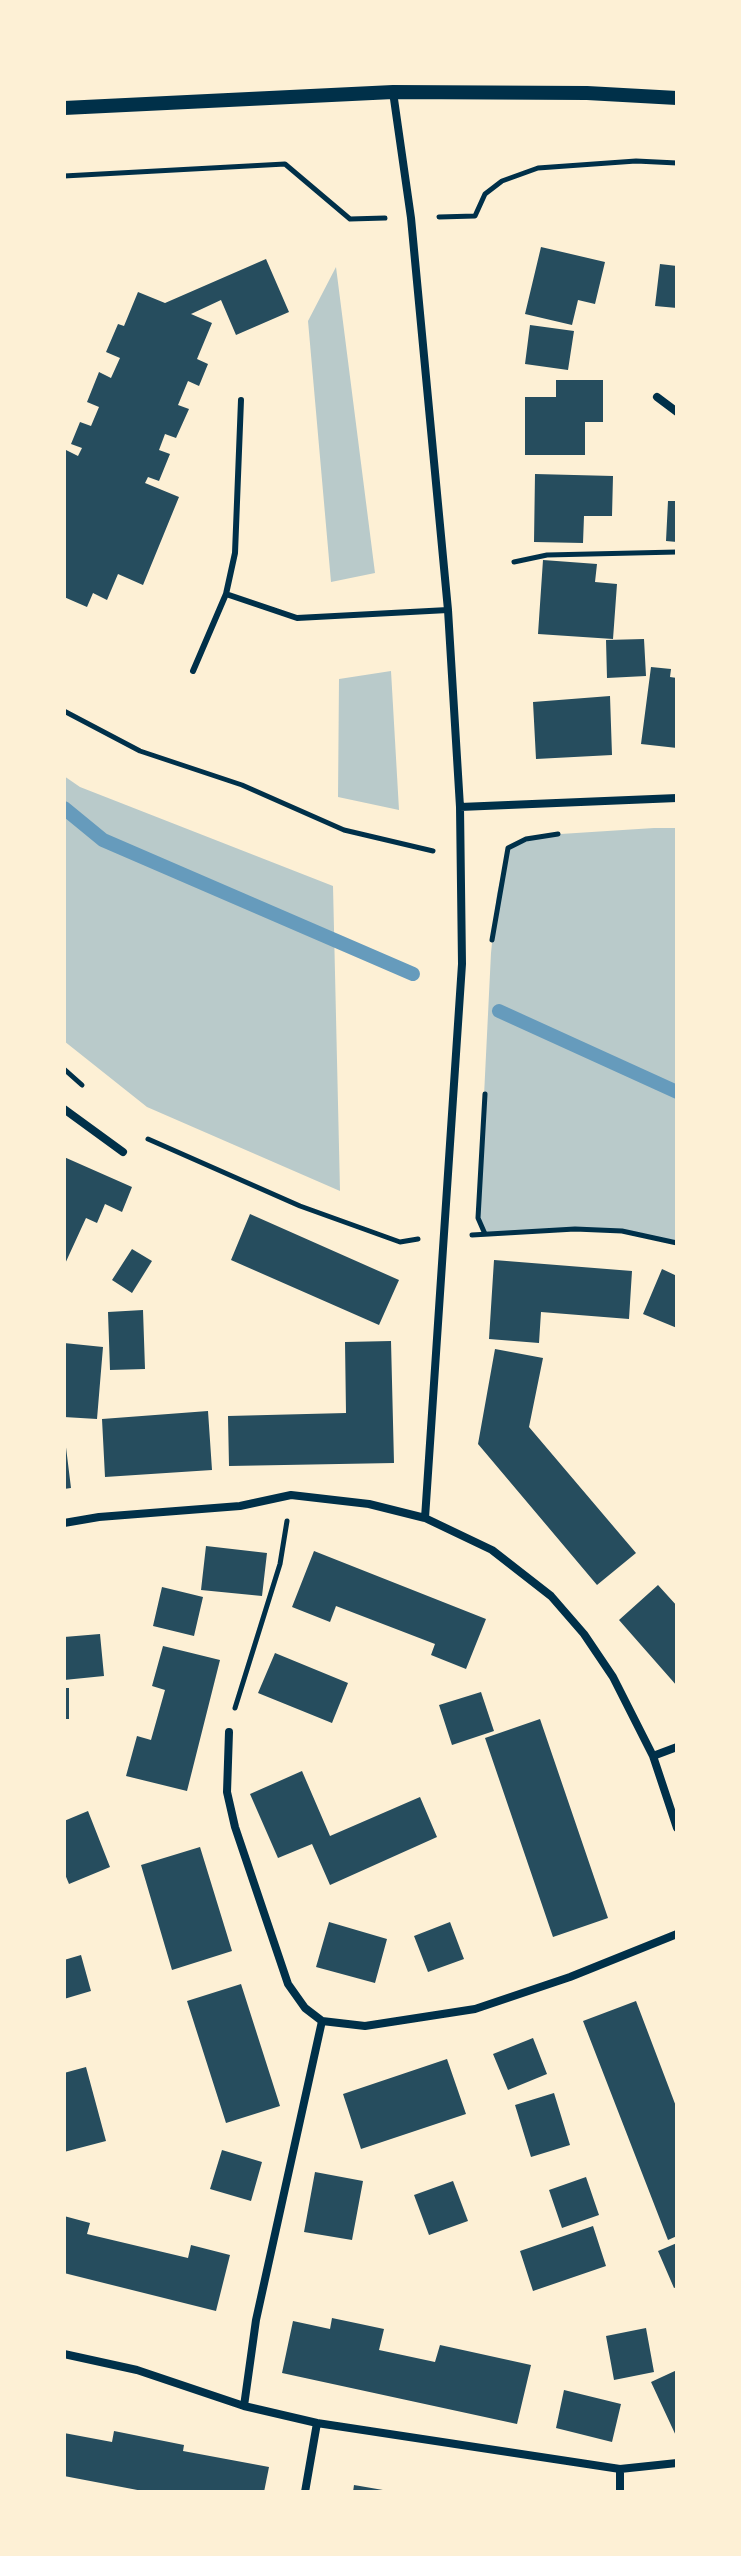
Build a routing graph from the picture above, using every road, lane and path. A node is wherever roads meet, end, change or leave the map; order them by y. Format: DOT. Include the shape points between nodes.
graph roads {
  1 [pos="393,92"];
  2 [pos="677,98"];
  3 [pos="64,108"];
  4 [pos="677,163"];
  5 [pos="64,176"];
  6 [pos="411,218"];
  7 [pos="657,397"];
  8 [pos="241,400"];
  9 [pos="677,412"];
  10 [pos="677,552"];
  11 [pos="514,562"];
  12 [pos="226,594"];
  13 [pos="448,610"];
  14 [pos="193,671"];
  15 [pos="64,711"];
  16 [pos="677,798"];
  17 [pos="460,807"];
  18 [pos="572,832"];
  19 [pos="461,857"];
  20 [pos="491,953"];
  21 [pos="64,1069"];
  22 [pos="485,1078"];
  23 [pos="86,1089"];
  24 [pos="64,1109"];
  25 [pos="137,1131"];
  26 [pos="123,1152"];
  27 [pos="486,1234"];
  28 [pos="446,1235"];
  29 [pos="677,1243"];
  30 [pos="291,1495"];
  31 [pos="425,1518"];
  32 [pos="64,1523"];
  33 [pos="229,1732"];
  34 [pos="677,1747"];
  35 [pos="653,1756"];
  36 [pos="677,1828"];
  37 [pos="677,1934"];
  38 [pos="322,2021"];
  39 [pos="64,2354"];
  40 [pos="244,2406"];
  41 [pos="317,2423"];
  42 [pos="677,2463"];
  43 [pos="620,2469"];
  44 [pos="305,2492"];
  45 [pos="620,2492"];
  1 -- 2 [label="street"];
  1 -- 3 [label="street"];
  1 -- 6 [label="street"];
  4 -- 6 [label="path" via="538,168 502,181 485,194 475,216"];
  5 -- 6 [label="path" via="285,164 350,219"];
  6 -- 13 [label="street"];
  7 -- 9 [label="street"];
  8 -- 12 [label="lane" via="235,553"];
  10 -- 11 [label="path" via="547,555"];
  12 -- 13 [label="lane" via="297,618"];
  12 -- 14 [label="lane"];
  13 -- 17 [label="street"];
  15 -- 19 [label="path" via="140,751 242,785 344,830"];
  16 -- 17 [label="street"];
  17 -- 19 [label="street"];
  18 -- 20 [label="path" via="526,839 508,848"];
  19 -- 28 [label="street" via="462,964"];
  21 -- 23 [label="path"];
  22 -- 27 [label="path" via="478,1218"];
  24 -- 26 [label="street"];
  25 -- 28 [label="path" via="197,1164 400,1242"];
  27 -- 28 [label="path"];
  27 -- 29 [label="path" via="622,1231"];
  28 -- 31 [label="street"];
  30 -- 31 [label="street" via="369,1504"];
  30 -- 32 [label="street" via="240,1506"];
  30 -- 33 [label="path" via="280,1564"];
  31 -- 35 [label="street" via="492,1550 551,1596 613,1677"];
  33 -- 38 [label="street" via="227,1792 235,1827 288,1984"];
  34 -- 35 [label="street"];
  35 -- 36 [label="street"];
  37 -- 38 [label="street" via="475,2009 365,2026"];
  38 -- 40 [label="street" via="256,2320"];
  39 -- 40 [label="street" via="137,2370"];
  40 -- 41 [label="street"];
  41 -- 43 [label="street"];
  41 -- 44 [label="street"];
  42 -- 43 [label="street"];
  43 -- 45 [label="street"];
}
